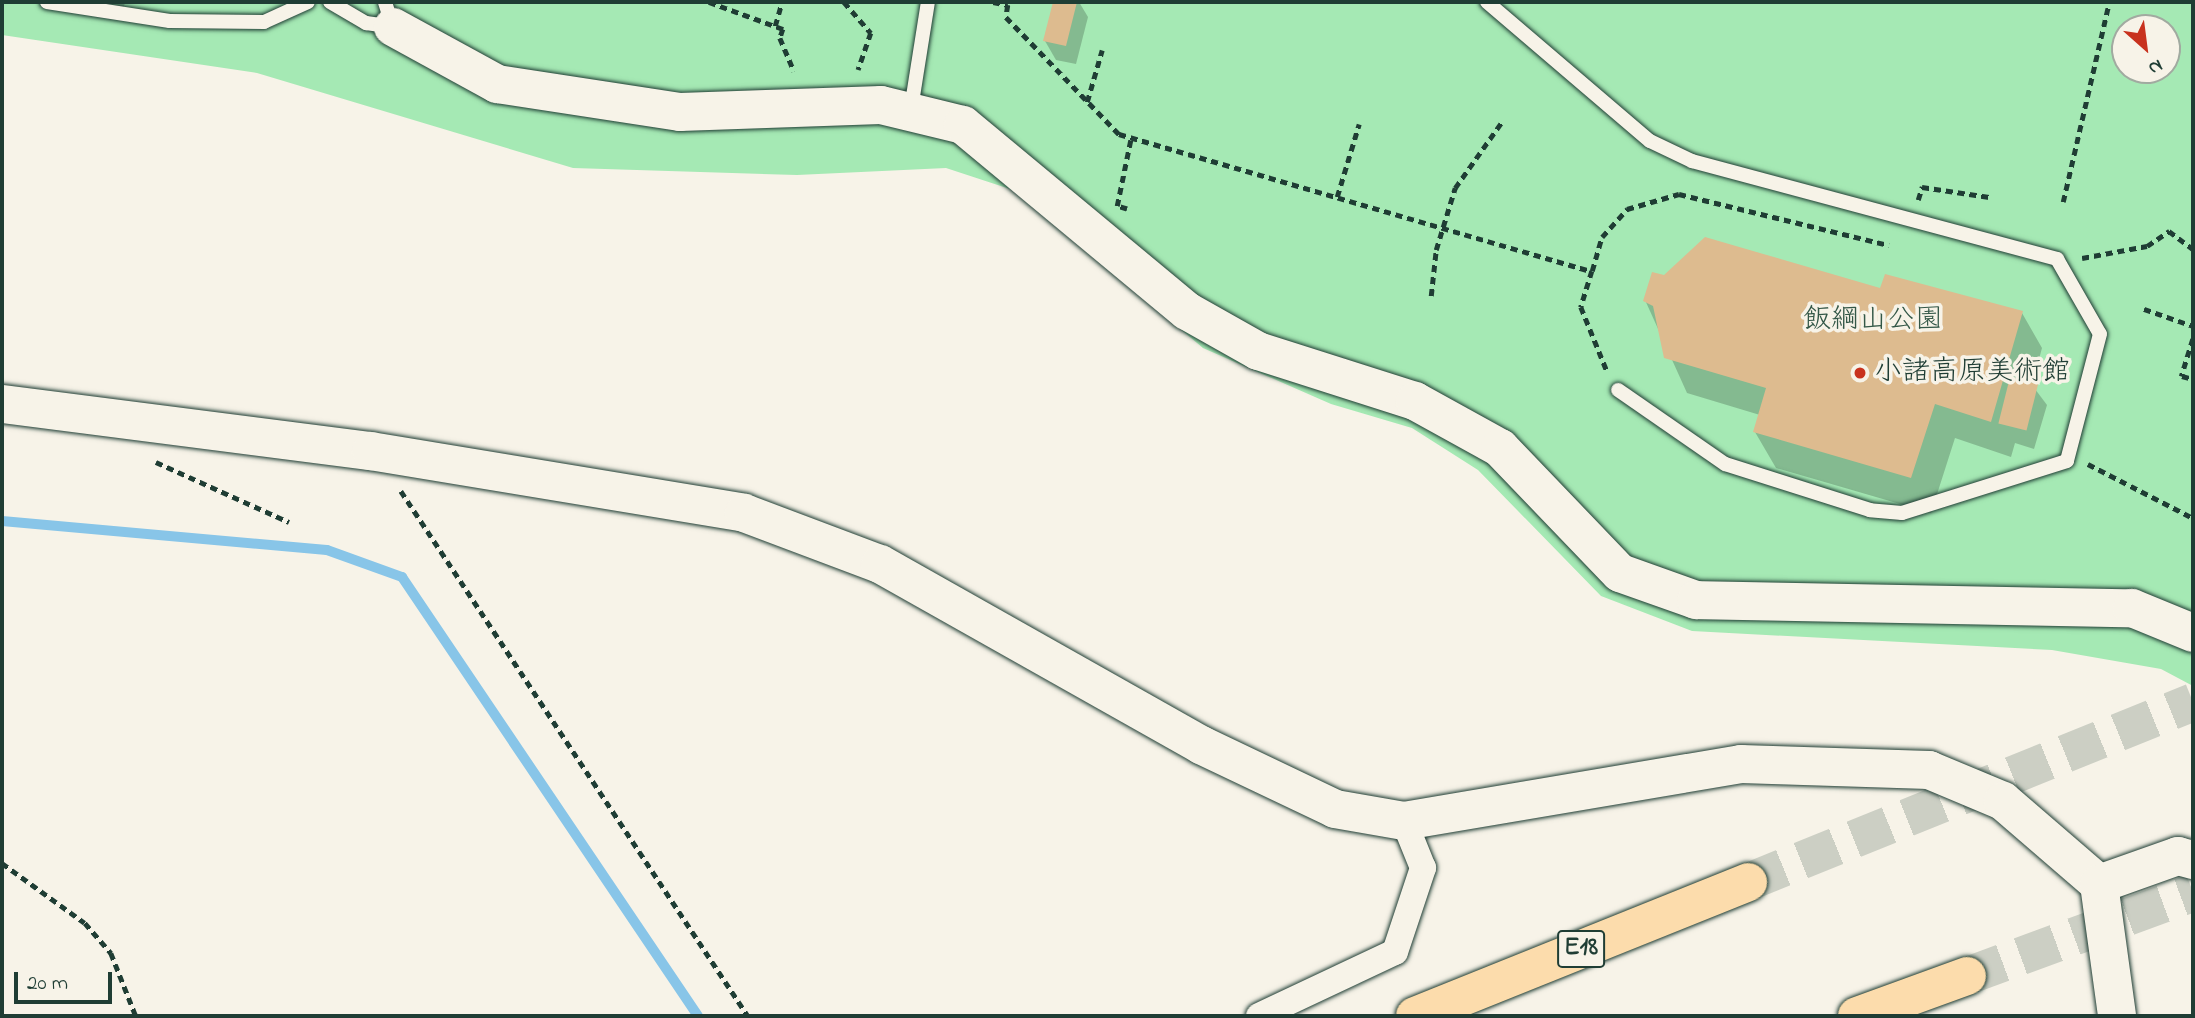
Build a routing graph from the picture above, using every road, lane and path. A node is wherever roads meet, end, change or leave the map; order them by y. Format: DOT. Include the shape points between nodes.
graph roads {
  1 [pos="47,2"];
  2 [pos="308,2"];
  3 [pos="330,2"];
  4 [pos="709,2"];
  5 [pos="782,2"];
  6 [pos="844,2"];
  7 [pos="928,2"];
  8 [pos="993,2"];
  9 [pos="1487,2"];
  10 [pos="2109,2"];
  11 [pos="1009,4"];
  12 [pos="389,15"];
  13 [pos="775,26"];
  14 [pos="1102,50"];
  15 [pos="852,76"];
  16 [pos="802,79"];
  17 [pos="1087,102"];
  18 [pos="911,110"];
  19 [pos="1502,123"];
  20 [pos="1359,124"];
  21 [pos="1131,138"];
  22 [pos="1989,197"];
  23 [pos="1337,198"];
  24 [pos="2063,202"];
  25 [pos="1127,209"];
  26 [pos="1911,224"];
  27 [pos="1442,228"];
  28 [pos="1889,245"];
  29 [pos="2193,249"];
  30 [pos="2057,259"];
  31 [pos="1592,271"];
  32 [pos="1431,296"];
  33 [pos="2144,309"];
  34 [pos="2193,326"];
  35 [pos="2193,339"];
  36 [pos="2193,379"];
  37 [pos="1618,390"];
  38 [pos="2,404"];
  39 [pos="371,452"];
  40 [pos="148,456"];
  41 [pos="2067,461"];
  42 [pos="2193,518"];
  43 [pos="289,522"];
  44 [pos="2193,633"];
  45 [pos="1404,821"];
  46 [pos="2193,860"];
  47 [pos="2,863"];
  48 [pos="1748,882"];
  49 [pos="2099,884"];
  50 [pos="1967,976"];
  51 [pos="136,1016"];
  52 [pos="748,1016"];
  53 [pos="1259,1016"];
  54 [pos="1415,1016"];
  55 [pos="1857,1016"];
  56 [pos="2117,1016"];
  1 -- 2 [label="lane" via="170,21 264,22"];
  3 -- 12 [label="lane" via="366,23"];
  4 -- 13 [label="path"];
  5 -- 13 [label="path"];
  6 -- 15 [label="path" via="871,33 864,65"];
  7 -- 18 [label="lane"];
  8 -- 11 [label="path"];
  9 -- 26 [label="lane" via="1650,141 1692,161"];
  10 -- 24 [label="path"];
  11 -- 17 [label="path" via="1006,18"];
  12 -- 18 [label="street" via="497,84 680,112 881,105"];
  13 -- 16 [label="path" via="783,29 784,52"];
  14 -- 17 [label="path"];
  17 -- 21 [label="path"];
  18 -- 44 [label="street" via="963,125 1187,311 1258,351 1415,401 1500,448 1620,573 1696,600 2132,608"];
  19 -- 27 [label="path" via="1475,153"];
  20 -- 23 [label="path"];
  21 -- 23 [label="path"];
  21 -- 25 [label="path" via="1117,206"];
  22 -- 26 [label="path" via="1922,187"];
  23 -- 27 [label="path"];
  26 -- 30 [label="lane"];
  27 -- 31 [label="path"];
  27 -- 32 [label="path"];
  28 -- 31 [label="path" via="1679,194 1627,209 1602,237"];
  29 -- 30 [label="path" via="2169,231 2147,246 2105,258"];
  30 -- 41 [label="lane" via="2100,334"];
  31 -- 37 [label="path" via="1581,307 1592,346"];
  33 -- 34 [label="path"];
  35 -- 36 [label="path" via="2182,376"];
  37 -- 41 [label="lane" via="1725,464 1870,510 1902,513"];
  38 -- 39 [label="street"];
  39 -- 45 [label="street" via="744,513 880,564 1201,745 1335,810"];
  39 -- 52 [label="path"];
  40 -- 43 [label="path" via="170,472"];
  41 -- 42 [label="path" via="2099,466"];
  45 -- 49 [label="street" via="1741,764 1930,770 2003,801"];
  45 -- 53 [label="street" via="1423,868 1395,952"];
  46 -- 49 [label="street" via="2178,856"];
  47 -- 51 [label="path" via="85,923 111,953"];
  48 -- 54 [label="highway, E18"];
  49 -- 56 [label="street"];
  50 -- 55 [label="highway"];
}
